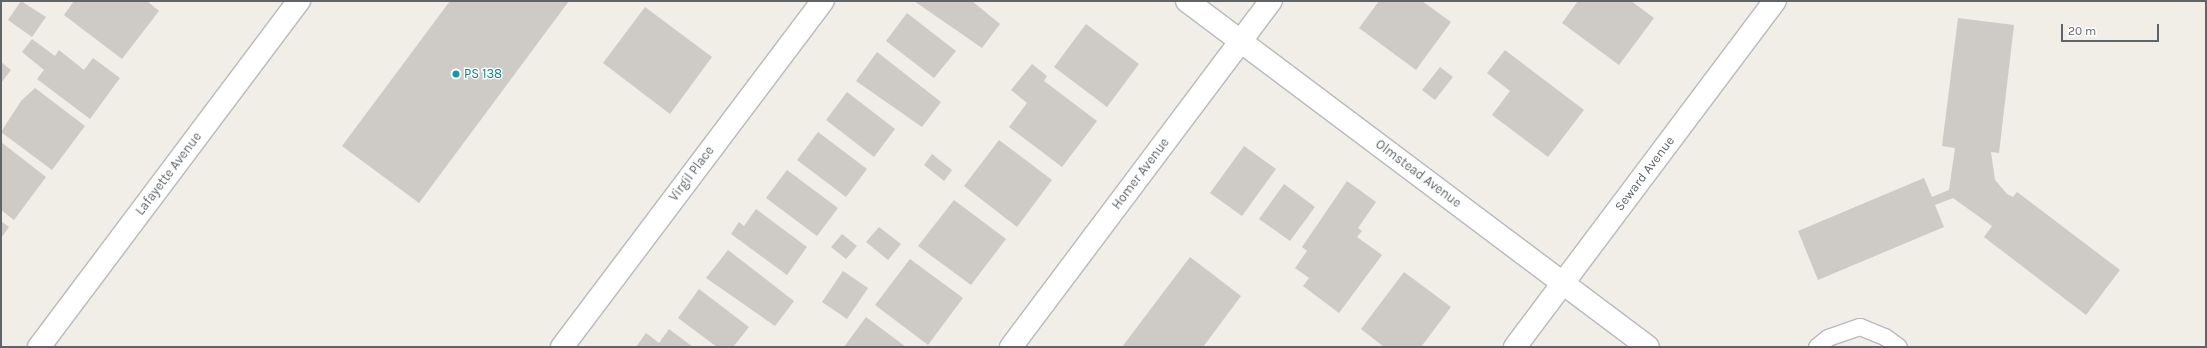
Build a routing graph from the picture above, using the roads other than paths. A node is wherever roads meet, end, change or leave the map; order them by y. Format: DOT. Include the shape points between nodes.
graph roads {
  1 [pos="299,1"];
  2 [pos="823,1"];
  3 [pos="1187,1"];
  4 [pos="1271,1"];
  5 [pos="1775,1"];
  6 [pos="1240,41"];
  7 [pos="1563,283"];
  8 [pos="39,347"];
  9 [pos="562,347"];
  10 [pos="1011,347"];
  11 [pos="1515,347"];
  12 [pos="1648,347"];
  13 [pos="1817,347"];
  14 [pos="1898,347"];
  1 -- 8 [label="street, Lafayette Avenue"];
  2 -- 9 [label="street, Virgil Place"];
  3 -- 6 [label="street, Olmstead Avenue"];
  4 -- 6 [label="street, Homer Avenue"];
  5 -- 7 [label="street, Seward Avenue"];
  6 -- 7 [label="street, Olmstead Avenue"];
  6 -- 10 [label="street, Homer Avenue"];
  7 -- 11 [label="street, Seward Avenue"];
  7 -- 12 [label="street, Olmstead Avenue"];
  13 -- 14 [label="lane" via="1828,338 1860,328 1885,336"];
}
